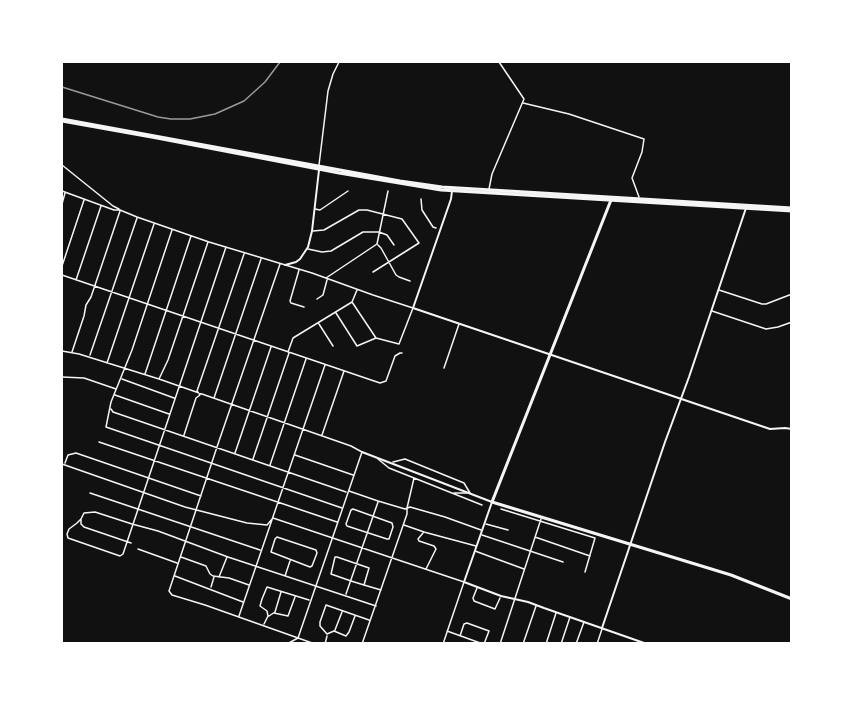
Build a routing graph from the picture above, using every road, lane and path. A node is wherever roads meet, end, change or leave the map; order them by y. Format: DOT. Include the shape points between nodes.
graph roads {
  1 [pos="339,62"];
  2 [pos="498,62"];
  3 [pos="523,103"];
  4 [pos="62,120"];
  5 [pos="62,165"];
  6 [pos="319,167"];
  7 [pos="489,190"];
  8 [pos="62,191"];
  9 [pos="348,191"];
  10 [pos="388,191"];
  11 [pos="452,191"];
  12 [pos="66,192"];
  13 [pos="611,198"];
  14 [pos="639,198"];
  15 [pos="85,199"];
  16 [pos="421,199"];
  17 [pos="62,204"];
  18 [pos="101,205"];
  19 [pos="747,206"];
  20 [pos="314,209"];
  21 [pos="792,209"];
  22 [pos="120,210"];
  23 [pos="384,214"];
  24 [pos="137,217"];
  25 [pos="155,223"];
  26 [pos="436,228"];
  27 [pos="172,230"];
  28 [pos="312,231"];
  29 [pos="379,232"];
  30 [pos="191,236"];
  31 [pos="209,242"];
  32 [pos="378,244"];
  33 [pos="394,245"];
  34 [pos="226,247"];
  35 [pos="307,249"];
  36 [pos="244,252"];
  37 [pos="261,258"];
  38 [pos="389,262"];
  39 [pos="280,264"];
  40 [pos="285,265"];
  41 [pos="62,266"];
  42 [pos="299,269"];
  43 [pos="374,272"];
  44 [pos="62,275"];
  45 [pos="326,279"];
  46 [pos="76,280"];
  47 [pos="410,281"];
  48 [pos="94,286"];
  49 [pos="357,289"];
  50 [pos="719,290"];
  51 [pos="112,292"];
  52 [pos="792,294"];
  53 [pos="129,298"];
  54 [pos="317,299"];
  55 [pos="352,302"];
  56 [pos="148,304"];
  57 [pos="304,307"];
  58 [pos="413,308"];
  59 [pos="166,310"];
  60 [pos="712,311"];
  61 [pos="335,312"];
  62 [pos="183,316"];
  63 [pos="201,322"];
  64 [pos="792,322"];
  65 [pos="318,323"];
  66 [pos="459,324"];
  67 [pos="218,328"];
  68 [pos="236,334"];
  69 [pos="376,338"];
  70 [pos="254,340"];
  71 [pos="271,346"];
  72 [pos="333,346"];
  73 [pos="62,351"];
  74 [pos="72,352"];
  75 [pos="289,352"];
  76 [pos="401,353"];
  77 [pos="550,355"];
  78 [pos="89,357"];
  79 [pos="306,358"];
  80 [pos="107,363"];
  81 [pos="325,364"];
  82 [pos="125,368"];
  83 [pos="444,368"];
  84 [pos="344,370"];
  85 [pos="145,374"];
  86 [pos="62,377"];
  87 [pos="121,379"];
  88 [pos="159,379"];
  89 [pos="179,386"];
  90 [pos="116,389"];
  91 [pos="199,393"];
  92 [pos="114,395"];
  93 [pos="175,398"];
  94 [pos="214,398"];
  95 [pos="681,399"];
  96 [pos="231,405"];
  97 [pos="110,408"];
  98 [pos="249,411"];
  99 [pos="169,414"];
  100 [pos="267,417"];
  101 [pos="284,423"];
  102 [pos="792,429"];
  103 [pos="164,430"];
  104 [pos="302,430"];
  105 [pos="183,436"];
  106 [pos="321,436"];
  107 [pos="99,442"];
  108 [pos="159,445"];
  109 [pos="217,448"];
  110 [pos="362,452"];
  111 [pos="235,454"];
  112 [pos="294,455"];
  113 [pos="378,459"];
  114 [pos="252,460"];
  115 [pos="154,461"];
  116 [pos="212,463"];
  117 [pos="391,463"];
  118 [pos="63,464"];
  119 [pos="270,465"];
  120 [pos="288,472"];
  121 [pos="354,475"];
  122 [pos="148,477"];
  123 [pos="414,478"];
  124 [pos="207,479"];
  125 [pos="283,487"];
  126 [pos="348,491"];
  127 [pos="451,492"];
  128 [pos="90,493"];
  129 [pos="144,493"];
  130 [pos="471,494"];
  131 [pos="201,496"];
  132 [pos="378,501"];
  133 [pos="492,501"];
  134 [pos="278,502"];
  135 [pos="482,505"];
  136 [pos="342,508"];
  137 [pos="407,508"];
  138 [pos="138,509"];
  139 [pos="196,510"];
  140 [pos="501,510"];
  141 [pos="373,516"];
  142 [pos="273,518"];
  143 [pos="81,519"];
  144 [pos="541,519"];
  145 [pos="337,523"];
  146 [pos="132,524"];
  147 [pos="484,524"];
  148 [pos="404,525"];
  149 [pos="191,526"];
  150 [pos="482,530"];
  151 [pos="508,530"];
  152 [pos="367,532"];
  153 [pos="424,532"];
  154 [pos="481,535"];
  155 [pos="596,536"];
  156 [pos="535,537"];
  157 [pos="332,538"];
  158 [pos="186,540"];
  159 [pos="127,541"];
  160 [pos="131,543"];
  161 [pos="630,544"];
  162 [pos="477,546"];
  163 [pos="362,548"];
  164 [pos="138,549"];
  165 [pos="261,550"];
  166 [pos="530,550"];
  167 [pos="475,551"];
  168 [pos="590,556"];
  169 [pos="181,557"];
  170 [pos="228,557"];
  171 [pos="393,559"];
  172 [pos="290,560"];
  173 [pos="563,562"];
  174 [pos="178,563"];
  175 [pos="357,563"];
  176 [pos="256,566"];
  177 [pos="525,569"];
  178 [pos="426,570"];
  179 [pos="585,572"];
  180 [pos="174,576"];
  181 [pos="214,576"];
  182 [pos="285,576"];
  183 [pos="219,577"];
  184 [pos="351,581"];
  185 [pos="464,582"];
  186 [pos="249,585"];
  187 [pos="364,585"];
  188 [pos="315,586"];
  189 [pos="477,587"];
  190 [pos="210,588"];
  191 [pos="381,590"];
  192 [pos="282,591"];
  193 [pos="345,595"];
  194 [pos="295,596"];
  195 [pos="501,596"];
  196 [pos="792,598"];
  197 [pos="515,600"];
  198 [pos="310,601"];
  199 [pos="244,602"];
  200 [pos="537,605"];
  201 [pos="376,606"];
  202 [pos="342,611"];
  203 [pos="556,612"];
  204 [pos="274,613"];
  205 [pos="239,616"];
  206 [pos="268,616"];
  207 [pos="355,616"];
  208 [pos="570,616"];
  209 [pos="606,618"];
  210 [pos="370,621"];
  211 [pos="584,621"];
  212 [pos="263,625"];
  213 [pos="602,628"];
  214 [pos="334,631"];
  215 [pos="447,631"];
  216 [pos="614,631"];
  217 [pos="327,634"];
  218 [pos="460,636"];
  219 [pos="630,637"];
  220 [pos="298,638"];
  221 [pos="472,642"];
  222 [pos="288,643"];
  223 [pos="315,644"];
  224 [pos="325,644"];
  225 [pos="362,644"];
  226 [pos="443,644"];
  227 [pos="484,644"];
  228 [pos="500,644"];
  229 [pos="523,644"];
  230 [pos="546,644"];
  231 [pos="561,644"];
  232 [pos="576,644"];
  233 [pos="597,644"];
  234 [pos="627,644"];
  235 [pos="647,644"];
  1 -- 6 [label="street" via="328,91"];
  2 -- 3 [label="street" via="523,97"];
  3 -- 7 [label="street" via="492,174"];
  3 -- 14 [label="street" via="644,139 632,178"];
  4 -- 6 [label="main road"];
  5 -- 22 [label="street"];
  6 -- 7 [label="main road" via="423,185"];
  6 -- 11 [label="main road"];
  6 -- 20 [label="street"];
  7 -- 13 [label="main road"];
  8 -- 12 [label="street"];
  9 -- 20 [label="street" via="320,210"];
  10 -- 23 [label="street"];
  11 -- 13 [label="main road"];
  11 -- 58 [label="street"];
  12 -- 15 [label="street"];
  12 -- 17 [label="street"];
  13 -- 14 [label="main road"];
  13 -- 19 [label="main road"];
  13 -- 77 [label="main road"];
  14 -- 19 [label="main road"];
  15 -- 18 [label="street"];
  15 -- 41 [label="street"];
  16 -- 26 [label="street" via="422,210"];
  18 -- 22 [label="street"];
  18 -- 46 [label="street"];
  19 -- 21 [label="main road"];
  19 -- 50 [label="street"];
  20 -- 28 [label="street"];
  22 -- 24 [label="street"];
  22 -- 48 [label="street"];
  23 -- 28 [label="street" via="359,210 324,230"];
  23 -- 29 [label="street"];
  23 -- 38 [label="street" via="403,220 419,243"];
  24 -- 25 [label="street"];
  24 -- 51 [label="street"];
  25 -- 27 [label="street"];
  25 -- 53 [label="street"];
  27 -- 30 [label="street"];
  27 -- 56 [label="street"];
  28 -- 35 [label="street"];
  29 -- 32 [label="street"];
  29 -- 33 [label="street" via="390,237"];
  29 -- 35 [label="street" via="363,232 327,252"];
  30 -- 31 [label="street"];
  30 -- 59 [label="street"];
  31 -- 34 [label="street"];
  31 -- 62 [label="street"];
  32 -- 38 [label="street"];
  32 -- 45 [label="street"];
  34 -- 36 [label="street"];
  34 -- 63 [label="street"];
  35 -- 40 [label="street" via="296,262"];
  36 -- 37 [label="street"];
  36 -- 67 [label="street"];
  37 -- 39 [label="street"];
  37 -- 68 [label="street"];
  38 -- 43 [label="street"];
  38 -- 47 [label="street" via="396,275"];
  39 -- 40 [label="street"];
  39 -- 70 [label="street"];
  40 -- 42 [label="street"];
  42 -- 45 [label="street"];
  42 -- 57 [label="street" via="290,301"];
  44 -- 46 [label="street"];
  45 -- 49 [label="street"];
  45 -- 54 [label="street" via="323,295"];
  46 -- 48 [label="street"];
  48 -- 51 [label="street"];
  48 -- 74 [label="street"];
  49 -- 55 [label="street"];
  49 -- 58 [label="street"];
  50 -- 52 [label="street" via="762,304"];
  50 -- 60 [label="street"];
  51 -- 53 [label="street"];
  51 -- 78 [label="street"];
  53 -- 56 [label="street"];
  53 -- 80 [label="street"];
  55 -- 61 [label="street"];
  55 -- 69 [label="street"];
  56 -- 59 [label="street"];
  56 -- 82 [label="street"];
  58 -- 66 [label="street"];
  58 -- 69 [label="street" via="399,344"];
  59 -- 62 [label="street"];
  59 -- 85 [label="street"];
  60 -- 64 [label="street" via="766,329"];
  60 -- 95 [label="street"];
  61 -- 65 [label="street"];
  61 -- 69 [label="street" via="357,346"];
  62 -- 63 [label="street"];
  62 -- 88 [label="street"];
  63 -- 67 [label="street"];
  63 -- 89 [label="street"];
  65 -- 72 [label="street"];
  65 -- 75 [label="street" via="293,338"];
  66 -- 77 [label="street"];
  66 -- 83 [label="street"];
  67 -- 68 [label="street"];
  67 -- 91 [label="street"];
  68 -- 70 [label="street"];
  68 -- 94 [label="street"];
  70 -- 71 [label="street"];
  70 -- 96 [label="street"];
  71 -- 75 [label="street"];
  71 -- 98 [label="street"];
  73 -- 74 [label="street"];
  74 -- 78 [label="street"];
  75 -- 79 [label="street"];
  75 -- 100 [label="street"];
  76 -- 84 [label="street" via="395,356 386,381 380,383"];
  77 -- 95 [label="street"];
  77 -- 133 [label="main road"];
  78 -- 80 [label="street"];
  79 -- 81 [label="street"];
  79 -- 101 [label="street"];
  80 -- 82 [label="street"];
  81 -- 84 [label="street"];
  81 -- 104 [label="street"];
  82 -- 85 [label="street"];
  82 -- 87 [label="street"];
  84 -- 106 [label="street"];
  85 -- 88 [label="street"];
  86 -- 90 [label="street" via="84,378"];
  87 -- 90 [label="street"];
  87 -- 93 [label="street"];
  88 -- 89 [label="street"];
  89 -- 91 [label="street"];
  89 -- 93 [label="street"];
  90 -- 92 [label="street"];
  91 -- 94 [label="street"];
  91 -- 105 [label="street"];
  92 -- 97 [label="street"];
  92 -- 99 [label="street"];
  93 -- 99 [label="street"];
  94 -- 96 [label="street"];
  95 -- 102 [label="street" via="770,429"];
  95 -- 161 [label="street"];
  96 -- 98 [label="street"];
  96 -- 109 [label="street"];
  97 -- 103 [label="street"];
  97 -- 108 [label="street" via="106,428"];
  98 -- 100 [label="street"];
  98 -- 111 [label="street"];
  99 -- 103 [label="street"];
  100 -- 101 [label="street"];
  100 -- 114 [label="street"];
  101 -- 104 [label="street"];
  101 -- 119 [label="street"];
  103 -- 105 [label="street"];
  103 -- 108 [label="street"];
  104 -- 106 [label="street"];
  104 -- 112 [label="street"];
  105 -- 109 [label="street"];
  106 -- 110 [label="street"];
  107 -- 115 [label="street"];
  108 -- 115 [label="street"];
  108 -- 116 [label="street"];
  109 -- 111 [label="street"];
  109 -- 116 [label="street"];
  110 -- 113 [label="street"];
  110 -- 121 [label="street"];
  111 -- 114 [label="street"];
  112 -- 120 [label="street"];
  112 -- 121 [label="street"];
  113 -- 117 [label="street"];
  113 -- 123 [label="street"];
  114 -- 119 [label="street"];
  115 -- 122 [label="street"];
  115 -- 124 [label="street"];
  116 -- 124 [label="street"];
  116 -- 125 [label="street"];
  117 -- 130 [label="street"];
  117 -- 130 [label="street" via="405,459 464,483"];
  118 -- 122 [label="street" via="74,452"];
  118 -- 129 [label="street"];
  119 -- 120 [label="street"];
  120 -- 125 [label="street"];
  120 -- 126 [label="street"];
  121 -- 126 [label="street"];
  122 -- 129 [label="street"];
  122 -- 131 [label="street"];
  123 -- 127 [label="street"];
  123 -- 137 [label="street"];
  124 -- 131 [label="street"];
  124 -- 134 [label="street"];
  125 -- 134 [label="street"];
  125 -- 136 [label="street"];
  126 -- 132 [label="street"];
  126 -- 136 [label="street"];
  127 -- 130 [label="street"];
  127 -- 135 [label="street"];
  128 -- 138 [label="street"];
  129 -- 138 [label="street"];
  129 -- 139 [label="street"];
  130 -- 133 [label="street"];
  131 -- 139 [label="street"];
  132 -- 137 [label="street"];
  132 -- 141 [label="street"];
  133 -- 144 [label="main road"];
  133 -- 147 [label="street"];
  134 -- 142 [label="street"];
  134 -- 145 [label="street"];
  136 -- 145 [label="street"];
  137 -- 148 [label="street"];
  137 -- 150 [label="street"];
  138 -- 146 [label="street"];
  138 -- 149 [label="street"];
  139 -- 142 [label="street" via="257,525 267,525"];
  139 -- 149 [label="street"];
  140 -- 144 [label="street"];
  141 -- 152 [label="street"];
  141 -- 152 [label="street" via="393,524 389,538"];
  141 -- 152 [label="street" via="351,510 347,526"];
  142 -- 157 [label="street"];
  142 -- 165 [label="street"];
  143 -- 146 [label="street" via="84,513 95,512"];
  143 -- 159 [label="street" via="84,527"];
  143 -- 159 [label="street" via="69,529 68,538 120,556"];
  144 -- 155 [label="main road"];
  144 -- 156 [label="street"];
  145 -- 157 [label="street"];
  146 -- 158 [label="street"];
  146 -- 159 [label="street"];
  147 -- 150 [label="street"];
  147 -- 151 [label="street"];
  148 -- 153 [label="street"];
  148 -- 171 [label="street"];
  149 -- 158 [label="street"];
  149 -- 165 [label="street"];
  150 -- 154 [label="street"];
  152 -- 163 [label="street"];
  153 -- 162 [label="street"];
  153 -- 178 [label="street" via="419,541 436,549"];
  154 -- 162 [label="street"];
  154 -- 166 [label="street"];
  155 -- 161 [label="main road"];
  155 -- 168 [label="street"];
  156 -- 166 [label="street"];
  156 -- 168 [label="street"];
  157 -- 163 [label="street"];
  157 -- 188 [label="street"];
  158 -- 169 [label="street"];
  158 -- 170 [label="street"];
  159 -- 160 [label="street"];
  161 -- 196 [label="main road"];
  161 -- 209 [label="street"];
  162 -- 167 [label="street"];
  163 -- 171 [label="street"];
  163 -- 175 [label="street"];
  164 -- 174 [label="street"];
  165 -- 176 [label="street"];
  166 -- 173 [label="street"];
  166 -- 177 [label="street"];
  167 -- 177 [label="street"];
  167 -- 185 [label="street"];
  168 -- 179 [label="street"];
  169 -- 174 [label="street"];
  169 -- 181 [label="street" via="206,566"];
  170 -- 176 [label="street"];
  170 -- 183 [label="street"];
  171 -- 178 [label="street"];
  171 -- 191 [label="street"];
  172 -- 172 [label="street" via="271,552 276,538 317,551 310,567"];
  172 -- 182 [label="street"];
  174 -- 180 [label="street"];
  175 -- 184 [label="street"];
  175 -- 184 [label="street" via="336,557 330,572"];
  175 -- 187 [label="street" via="369,568"];
  176 -- 182 [label="street"];
  176 -- 186 [label="street"];
  177 -- 197 [label="street"];
  178 -- 185 [label="street"];
  180 -- 190 [label="street"];
  180 -- 205 [label="street" via="169,591 172,595"];
  181 -- 183 [label="street"];
  181 -- 190 [label="street"];
  182 -- 188 [label="street"];
  183 -- 186 [label="street"];
  184 -- 187 [label="street"];
  184 -- 193 [label="street"];
  185 -- 189 [label="street"];
  185 -- 215 [label="street"];
  186 -- 199 [label="street"];
  187 -- 191 [label="street"];
  188 -- 193 [label="street"];
  188 -- 198 [label="street"];
  189 -- 195 [label="street"];
  189 -- 195 [label="street" via="473,601 495,609"];
  190 -- 199 [label="street"];
  191 -- 201 [label="street"];
  192 -- 194 [label="street"];
  192 -- 204 [label="street"];
  192 -- 206 [label="street" via="266,589 260,606"];
  193 -- 201 [label="street"];
  194 -- 198 [label="street"];
  194 -- 204 [label="street" via="288,616"];
  195 -- 197 [label="street"];
  197 -- 200 [label="street"];
  197 -- 228 [label="street"];
  198 -- 220 [label="street"];
  199 -- 205 [label="street"];
  200 -- 203 [label="street"];
  200 -- 229 [label="street"];
  201 -- 210 [label="street"];
  202 -- 207 [label="street"];
  202 -- 214 [label="street"];
  202 -- 217 [label="street" via="326,606 319,623"];
  203 -- 208 [label="street"];
  203 -- 230 [label="street"];
  204 -- 206 [label="street"];
  205 -- 212 [label="street"];
  206 -- 212 [label="street"];
  207 -- 210 [label="street"];
  207 -- 214 [label="street" via="346,636"];
  208 -- 211 [label="street"];
  208 -- 231 [label="street"];
  209 -- 213 [label="street"];
  209 -- 216 [label="street" via="607,626"];
  210 -- 225 [label="street"];
  211 -- 213 [label="street"];
  211 -- 232 [label="street"];
  212 -- 220 [label="street"];
  213 -- 216 [label="street"];
  213 -- 233 [label="street"];
  214 -- 217 [label="street"];
  215 -- 218 [label="street"];
  215 -- 226 [label="street"];
  216 -- 219 [label="street"];
  217 -- 224 [label="street"];
  218 -- 221 [label="street"];
  218 -- 227 [label="street" via="467,623 489,631"];
  219 -- 234 [label="street"];
  219 -- 235 [label="street"];
  220 -- 222 [label="street"];
  220 -- 223 [label="street"];
  221 -- 227 [label="street"];
}
